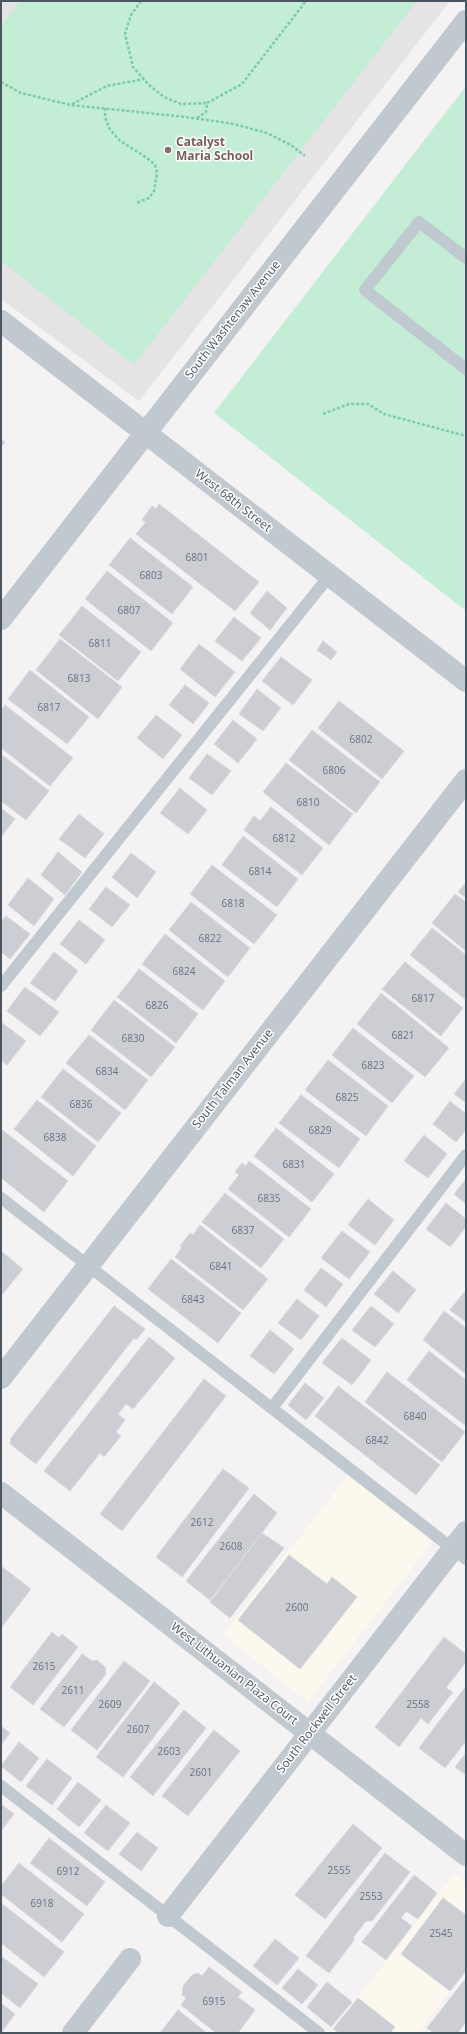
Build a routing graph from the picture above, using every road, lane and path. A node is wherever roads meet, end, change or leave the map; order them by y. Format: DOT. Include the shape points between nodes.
graph roads {
  1 [pos="141,1"];
  2 [pos="304,2"];
  3 [pos="466,21"];
  4 [pos="144,79"];
  5 [pos="1,82"];
  6 [pos="207,103"];
  7 [pos="71,105"];
  8 [pos="105,108"];
  9 [pos="197,119"];
  10 [pos="305,156"];
  11 [pos="136,203"];
  12 [pos="466,258"];
  13 [pos="1,320"];
  14 [pos="466,369"];
  15 [pos="323,414"];
  16 [pos="146,433"];
  17 [pos="466,436"];
  18 [pos="330,575"];
  19 [pos="1,619"];
  20 [pos="466,681"];
  21 [pos="466,780"];
  22 [pos="1,986"];
  23 [pos="466,1155"];
  24 [pos="1,1198"];
  25 [pos="88,1266"];
  26 [pos="1,1378"];
  27 [pos="272,1408"];
  28 [pos="1,1493"];
  29 [pos="462,1546"];
  30 [pos="309,1733"];
  31 [pos="1,1786"];
  32 [pos="466,1855"];
  33 [pos="168,1916"];
  34 [pos="130,1959"];
  35 [pos="73,2033"];
  36 [pos="319,2033"];
  1 -- 4 [label="path" via="131,15 125,34 133,67"];
  2 -- 6 [label="path" via="242,84"];
  3 -- 16 [label="street, South Washtenaw Avenue"];
  4 -- 6 [label="path" via="164,97 181,104"];
  4 -- 7 [label="path" via="107,86"];
  5 -- 7 [label="path" via="21,93"];
  6 -- 9 [label="path" via="206,112"];
  7 -- 8 [label="path"];
  8 -- 9 [label="path"];
  8 -- 11 [label="path" via="109,128 119,140 155,165 157,173 154,191 149,198"];
  9 -- 10 [label="path" via="234,124 267,133 291,145"];
  12 -- 14 [label="lane" via="419,222 365,290"];
  13 -- 16 [label="street, West 68th Street"];
  15 -- 17 [label="path" via="349,404 368,404 384,414"];
  16 -- 18 [label="street, West 68th Street"];
  16 -- 19 [label="street, South Washtenaw Avenue"];
  18 -- 20 [label="street, West 68th Street"];
  18 -- 22 [label="lane"];
  21 -- 25 [label="street, South Talman Avenue"];
  23 -- 27 [label="lane"];
  24 -- 25 [label="lane"];
  25 -- 26 [label="street, South Talman Avenue"];
  25 -- 27 [label="lane"];
  27 -- 29 [label="lane"];
  28 -- 30 [label="street, West Lithuanian Plaza Court"];
  29 -- 30 [label="street, South Rockwell Street"];
  30 -- 32 [label="street, West Lithuanian Plaza Court"];
  30 -- 33 [label="street, South Rockwell Street"];
  31 -- 33 [label="lane"];
  33 -- 36 [label="lane"];
  34 -- 35 [label="street"];
}
